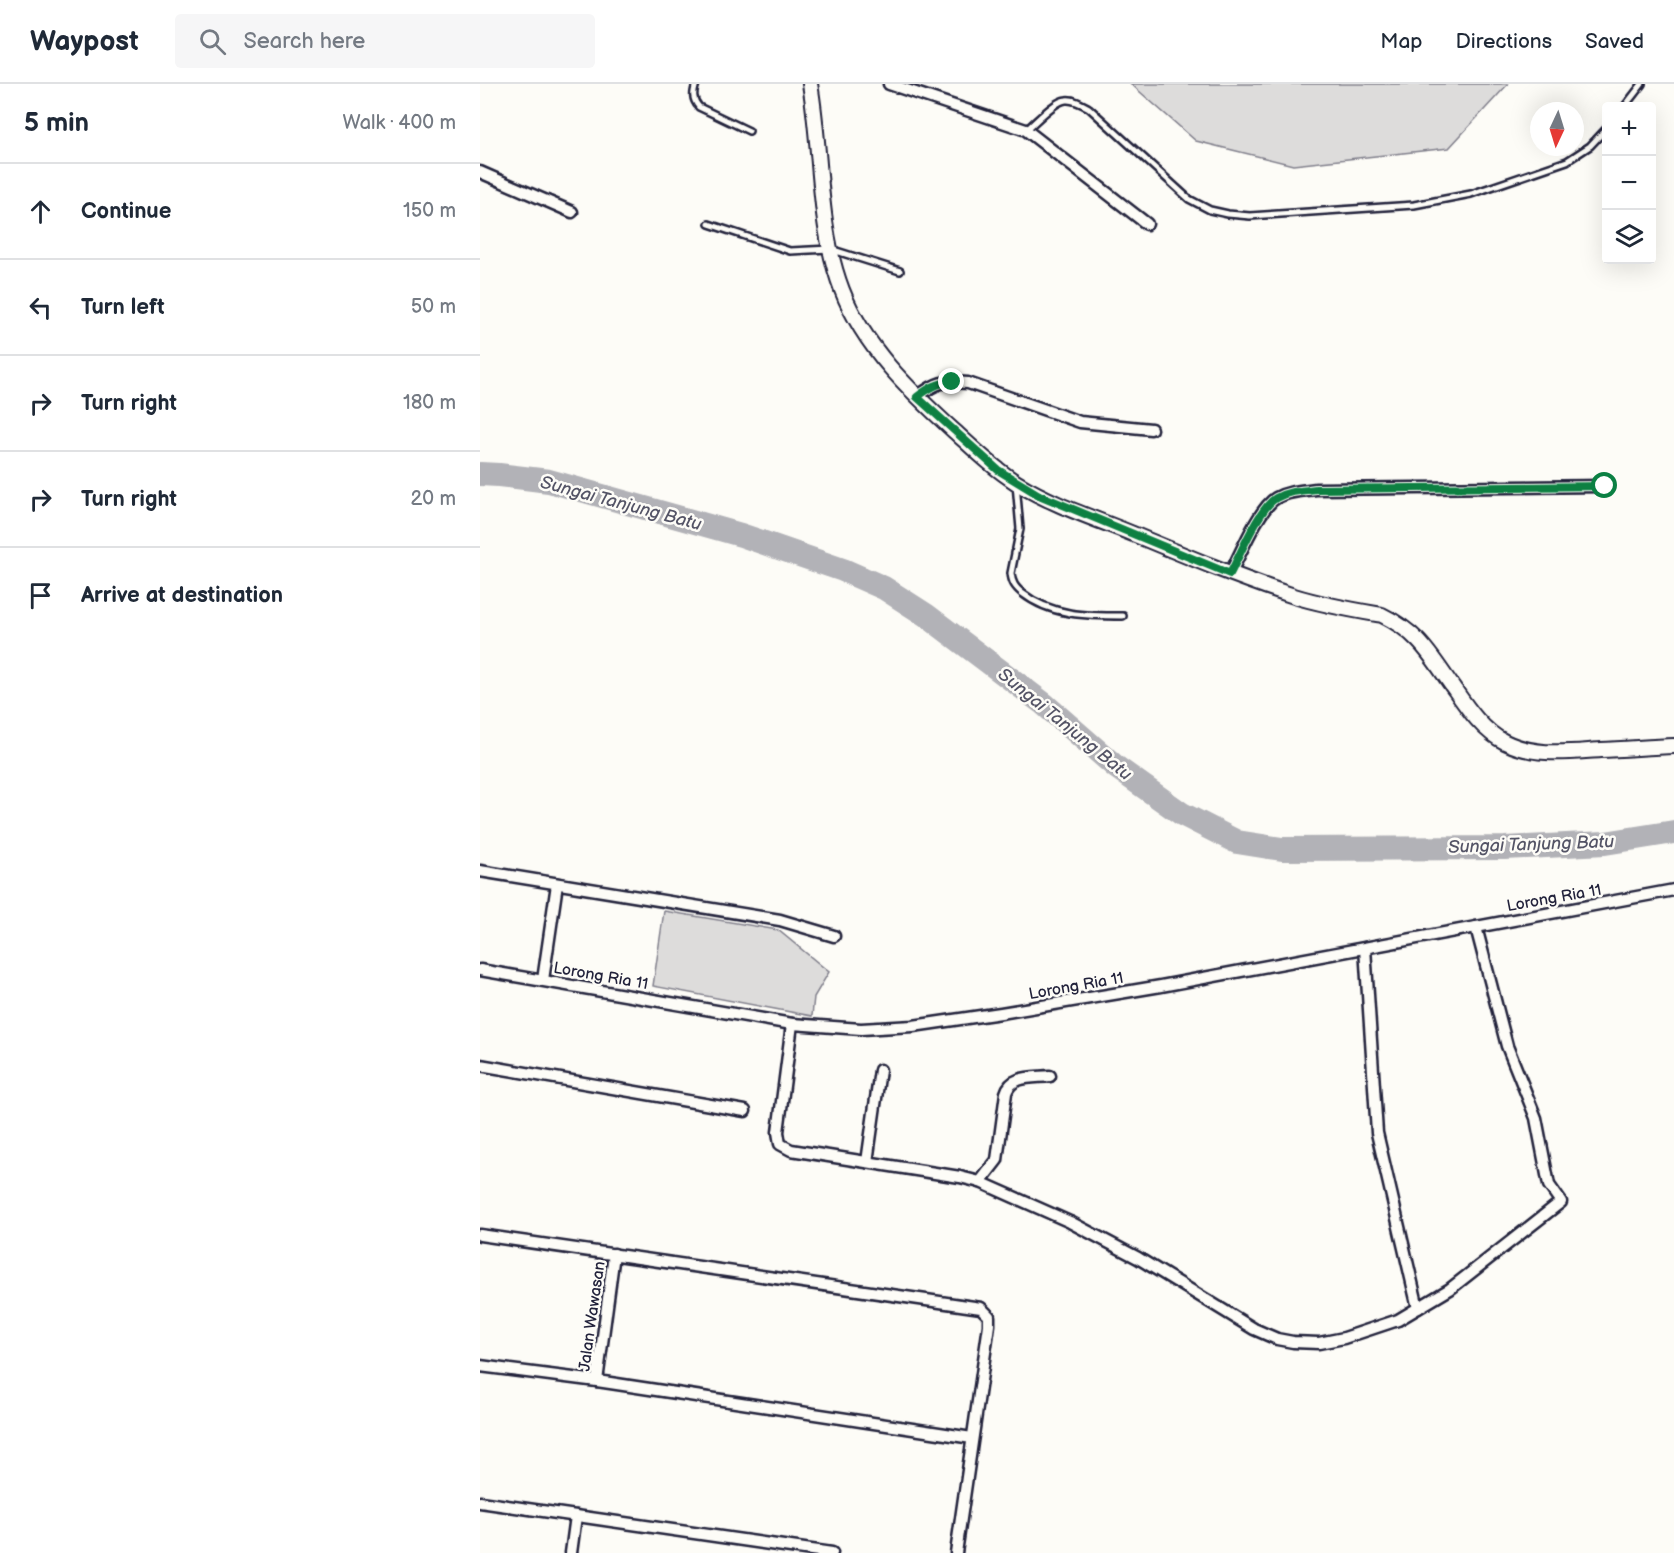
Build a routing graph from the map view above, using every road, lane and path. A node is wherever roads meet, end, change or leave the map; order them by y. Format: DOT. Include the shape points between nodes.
graph roads {
  1 [pos="696,84"];
  2 [pos="810,84"];
  3 [pos="889,84"];
  4 [pos="1642,84"];
  5 [pos="1628,102"];
  6 [pos="1026,130"];
  7 [pos="749,131"];
  8 [pos="1602,133"];
  9 [pos="480,172"];
  10 [pos="572,212"];
  11 [pos="709,224"];
  12 [pos="1148,224"];
  13 [pos="830,249"];
  14 [pos="900,271"];
  15 [pos="917,397"];
  16 [pos="1151,429"];
  17 [pos="1016,482"];
  18 [pos="1605,486"];
  19 [pos="1230,574"];
  20 [pos="1123,616"];
  21 [pos="1674,746"];
  22 [pos="480,871"];
  23 [pos="557,884"];
  24 [pos="1674,890"];
  25 [pos="1476,927"];
  26 [pos="834,936"];
  27 [pos="1365,948"];
  28 [pos="480,970"];
  29 [pos="543,980"];
  30 [pos="792,1024"];
  31 [pos="480,1065"];
  32 [pos="880,1070"];
  33 [pos="1050,1076"];
  34 [pos="745,1111"];
  35 [pos="867,1162"];
  36 [pos="980,1182"];
  37 [pos="480,1235"];
  38 [pos="614,1254"];
  39 [pos="1418,1308"];
  40 [pos="480,1366"];
  41 [pos="597,1381"];
  42 [pos="972,1438"];
  43 [pos="480,1502"];
  44 [pos="576,1516"];
  45 [pos="571,1553"];
  46 [pos="832,1553"];
  47 [pos="956,1553"];
  1 -- 7 [label="lane" via="694,102 699,107"];
  2 -- 13 [label="street"];
  3 -- 6 [label="street"];
  4 -- 5 [label="lane"];
  6 -- 8 [label="lane" via="1065,100 1078,102 1189,199 1210,210 1250,216 1414,205 1471,194 1567,161"];
  6 -- 12 [label="street"];
  9 -- 10 [label="street"];
  11 -- 13 [label="lane" via="790,251"];
  13 -- 14 [label="lane"];
  13 -- 15 [label="street" via="843,292 865,336"];
  15 -- 16 [label="street" via="938,383 968,383 1080,422"];
  15 -- 17 [label="street"];
  17 -- 19 [label="street"];
  17 -- 20 [label="lane" via="1020,529 1011,573 1014,586 1056,611"];
  18 -- 19 [label="street" via="1289,492 1263,510"];
  19 -- 21 [label="street" via="1296,596 1395,621 1420,640 1471,712 1505,742 1548,753"];
  22 -- 23 [label="street"];
  23 -- 26 [label="street" via="780,920"];
  23 -- 29 [label="street"];
  24 -- 25 [label="street, Lorong Ria 11"];
  25 -- 27 [label="street, Lorong Ria 11"];
  25 -- 39 [label="street" via="1507,1046 1536,1118 1549,1185 1561,1202 1450,1289"];
  27 -- 30 [label="street, Lorong Ria 11" via="913,1026 861,1029"];
  27 -- 39 [label="street" via="1377,1133"];
  28 -- 29 [label="street, Lorong Ria 11"];
  29 -- 30 [label="street, Lorong Ria 11"];
  30 -- 35 [label="street" via="778,1132 780,1144 790,1150"];
  31 -- 34 [label="street"];
  32 -- 35 [label="street"];
  33 -- 36 [label="street" via="1015,1080 1008,1086 997,1160"];
  35 -- 36 [label="street"];
  36 -- 39 [label="street" via="1138,1258 1278,1340 1319,1343 1344,1338 1398,1320"];
  37 -- 38 [label="street"];
  38 -- 41 [label="street, Jalan Wawasan"];
  38 -- 42 [label="street" via="981,1308 989,1316 989,1324"];
  40 -- 41 [label="street"];
  41 -- 42 [label="street"];
  42 -- 47 [label="street"];
  43 -- 44 [label="street"];
  44 -- 45 [label="street"];
  44 -- 46 [label="street"];
}
